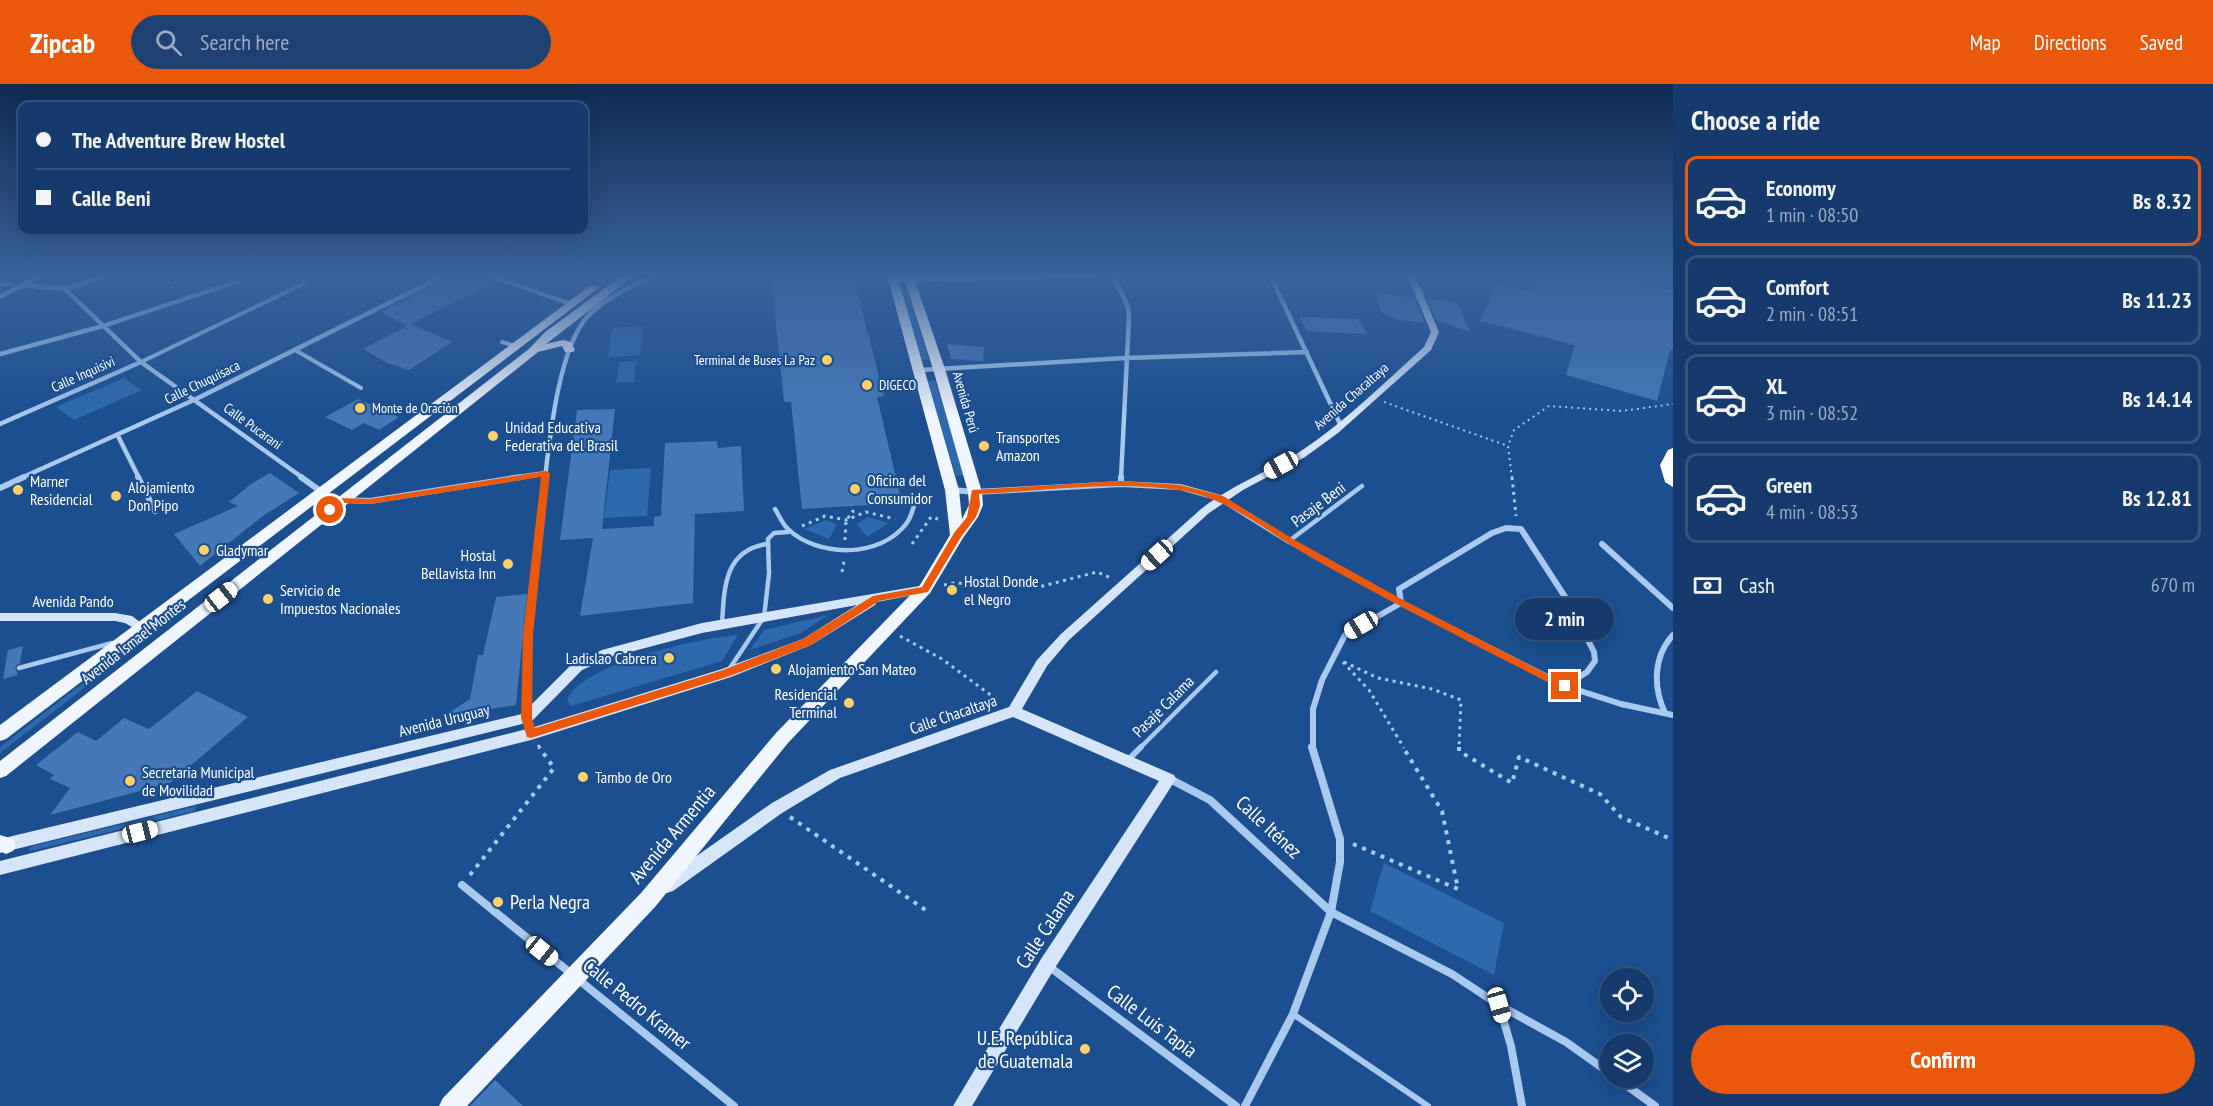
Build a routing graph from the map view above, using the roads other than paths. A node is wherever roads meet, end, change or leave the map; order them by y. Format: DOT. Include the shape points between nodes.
graph roads {
  1 [pos="100,323"];
  2 [pos="113,323"];
  3 [pos="223,323"];
  4 [pos="350,323"];
  5 [pos="547,323"];
  6 [pos="563,323"];
  7 [pos="577,323"];
  8 [pos="584,323"];
  9 [pos="906,323"];
  10 [pos="924,323"];
  11 [pos="1127,323"];
  12 [pos="1293,323"];
  13 [pos="1432,323"];
  14 [pos="103,326"];
  15 [pos="502,342"];
  16 [pos="516,346"];
  17 [pos="295,350"];
  18 [pos="534,350"];
  19 [pos="568,350"];
  20 [pos="1307,352"];
  21 [pos="0,354"];
  22 [pos="1125,357"];
  23 [pos="141,362"];
  24 [pos="939,369"];
  25 [pos="920,370"];
  26 [pos="361,388"];
  27 [pos="196,399"];
  28 [pos="0,424"];
  29 [pos="1341,426"];
  30 [pos="118,436"];
  31 [pos="1673,453"];
  32 [pos="546,473"];
  33 [pos="1673,482"];
  34 [pos="1121,484"];
  35 [pos="1362,486"];
  36 [pos="0,488"];
  37 [pos="952,490"];
  38 [pos="975,492"];
  39 [pos="323,493"];
  40 [pos="1220,498"];
  41 [pos="343,500"];
  42 [pos="915,502"];
  43 [pos="775,509"];
  44 [pos="154,511"];
  45 [pos="788,532"];
  46 [pos="957,535"];
  47 [pos="1289,541"];
  48 [pos="767,544"];
  49 [pos="1602,544"];
  50 [pos="925,590"];
  51 [pos="877,598"];
  52 [pos="1401,603"];
  53 [pos="1673,608"];
  54 [pos="0,617"];
  55 [pos="764,617"];
  56 [pos="722,625"];
  57 [pos="142,628"];
  58 [pos="1673,635"];
  59 [pos="126,639"];
  60 [pos="19,668"];
  61 [pos="1216,672"];
  62 [pos="726,673"];
  63 [pos="1565,686"];
  64 [pos="85,704"];
  65 [pos="1014,711"];
  66 [pos="1665,713"];
  67 [pos="1673,715"];
  68 [pos="526,718"];
  69 [pos="0,734"];
  70 [pos="531,734"];
  71 [pos="1128,760"];
  72 [pos="346,762"];
  73 [pos="0,771"];
  74 [pos="1169,779"];
  75 [pos="345,781"];
  76 [pos="209,795"];
  77 [pos="205,815"];
  78 [pos="5,844"];
  79 [pos="4,867"];
  80 [pos="462,885"];
  81 [pos="648,900"];
  82 [pos="1330,912"];
  83 [pos="1047,965"];
  84 [pos="575,977"];
  85 [pos="1499,1005"];
  86 [pos="1293,1014"];
  87 [pos="1600,1066"];
  88 [pos="1630,1088"];
  89 [pos="451,1106"];
  90 [pos="734,1106"];
  91 [pos="962,1106"];
  92 [pos="1236,1106"];
  93 [pos="1245,1106"];
  94 [pos="1428,1106"];
  95 [pos="1522,1106"];
  96 [pos="1655,1106"];
  1 -- 14 [label="street, Calle Pucarani"];
  2 -- 14 [label="lane"];
  3 -- 23 [label="lane, Calle Inquisivi"];
  4 -- 17 [label="street, Calle Chuquisaca"];
  5 -- 16 [label="main road, Avenida Ismael Montes"];
  6 -- 18 [label="main road, Avenida Ismael Montes"];
  7 -- 18 [label="main road"];
  8 -- 19 [label="street"];
  9 -- 25 [label="main road"];
  10 -- 24 [label="main road, Avenida Perú"];
  11 -- 22 [label="street"];
  12 -- 20 [label="street"];
  13 -- 29 [label="street, Avenida Chacaltaya" via="1433,340 1428,348"];
  14 -- 21 [label="street"];
  14 -- 23 [label="street, Calle Pucarani"];
  15 -- 16 [label="lane"];
  16 -- 18 [label="main road"];
  16 -- 39 [label="main road, Avenida Ismael Montes"];
  17 -- 26 [label="lane"];
  17 -- 27 [label="street, Calle Chuquisaca"];
  18 -- 19 [label="main road" via="563,343"];
  18 -- 41 [label="main road, Avenida Ismael Montes"];
  19 -- 32 [label="street"];
  20 -- 22 [label="street"];
  20 -- 29 [label="street"];
  22 -- 24 [label="street"];
  22 -- 34 [label="street"];
  23 -- 27 [label="street, Calle Pucarani"];
  23 -- 28 [label="street, Calle Inquisivi"];
  24 -- 25 [label="street"];
  24 -- 38 [label="main road, Avenida Perú"];
  25 -- 37 [label="main road"];
  27 -- 30 [label="street, Calle Chuquisaca"];
  27 -- 39 [label="street, Calle Pucarani"];
  29 -- 40 [label="street, Avenida Chacaltaya" via="1302,454"];
  30 -- 36 [label="street, Calle Chuquisaca"];
  30 -- 44 [label="street"];
  31 -- 33 [label="highway" via="1668,465"];
  32 -- 41 [label="street" via="370,501"];
  32 -- 68 [label="street" via="528,635"];
  34 -- 38 [label="street"];
  34 -- 40 [label="street" via="1180,487"];
  35 -- 47 [label="lane, Pasaje Beni"];
  37 -- 38 [label="street"];
  37 -- 46 [label="main road"];
  38 -- 46 [label="main road, Avenida Perú" via="976,506"];
  39 -- 41 [label="main road"];
  39 -- 57 [label="main road, Avenida Ismael Montes"];
  40 -- 47 [label="street"];
  40 -- 65 [label="street, Calle Chacaltaya" via="1065,637 1042,663"];
  41 -- 64 [label="main road, Avenida Ismael Montes"];
  42 -- 45 [label="lane" via="913,517 899,533 863,548 827,548"];
  43 -- 45 [label="lane" via="778,521"];
  45 -- 48 [label="lane" via="774,532"];
  46 -- 50 [label="main road, Avenida Perú"];
  47 -- 52 [label="street"];
  48 -- 55 [label="lane" via="769,574"];
  48 -- 56 [label="lane" via="747,548 734,561 728,574"];
  49 -- 53 [label="street"];
  50 -- 51 [label="street"];
  50 -- 81 [label="main road, Avenida Armentia" via="782,738"];
  51 -- 55 [label="street"];
  51 -- 62 [label="street" via="807,642"];
  52 -- 63 [label="street"];
  52 -- 63 [label="street" via="1399,589 1413,579 1492,533 1506,528 1521,529 1569,603 1594,652 1595,661 1587,672"];
  52 -- 82 [label="street" via="1345,635 1313,708 1312,745 1340,839 1340,862"];
  54 -- 57 [label="street, Avenida Pando" via="115,617 129,619"];
  55 -- 56 [label="street"];
  55 -- 62 [label="lane"];
  56 -- 68 [label="street" via="607,652 577,667"];
  57 -- 59 [label="main road, Avenida Ismael Montes"];
  57 -- 64 [label="main road" via="146,636 144,646 91,690"];
  58 -- 66 [label="street" via="1659,665 1656,691"];
  59 -- 60 [label="lane"];
  59 -- 69 [label="main road, Avenida Ismael Montes"];
  61 -- 71 [label="lane, Pasaje Calama"];
  62 -- 70 [label="street"];
  63 -- 66 [label="street" via="1620,704"];
  64 -- 73 [label="main road, Avenida Ismael Montes"];
  65 -- 71 [label="street, Calle Iténez"];
  65 -- 81 [label="street, Calle Chacaltaya" via="835,774 777,808"];
  66 -- 67 [label="street"];
  68 -- 70 [label="street"];
  68 -- 72 [label="street, Avenida Uruguay"];
  70 -- 75 [label="street"];
  71 -- 74 [label="street, Calle Iténez"];
  72 -- 75 [label="street"];
  72 -- 76 [label="street, Avenida Uruguay"];
  74 -- 82 [label="street, Calle Iténez" via="1210,800"];
  74 -- 83 [label="street, Calle Calama"];
  75 -- 77 [label="street"];
  76 -- 77 [label="street"];
  76 -- 78 [label="street, Avenida Uruguay"];
  77 -- 79 [label="street"];
  78 -- 79 [label="street"];
  80 -- 84 [label="street, Calle Pedro Kramer"];
  81 -- 84 [label="main road, Avenida Armentia"];
  82 -- 85 [label="street, Calle Iténez" via="1452,974"];
  82 -- 86 [label="street"];
  83 -- 91 [label="street, Calle Calama"];
  83 -- 92 [label="street, Calle Luis Tapia"];
  84 -- 89 [label="main road, Avenida Armentia"];
  84 -- 90 [label="street, Calle Pedro Kramer"];
  85 -- 87 [label="street, Calle Iténez" via="1566,1042"];
  85 -- 95 [label="street"];
  86 -- 93 [label="street"];
  86 -- 94 [label="lane"];
  88 -- 96 [label="street"];
}
